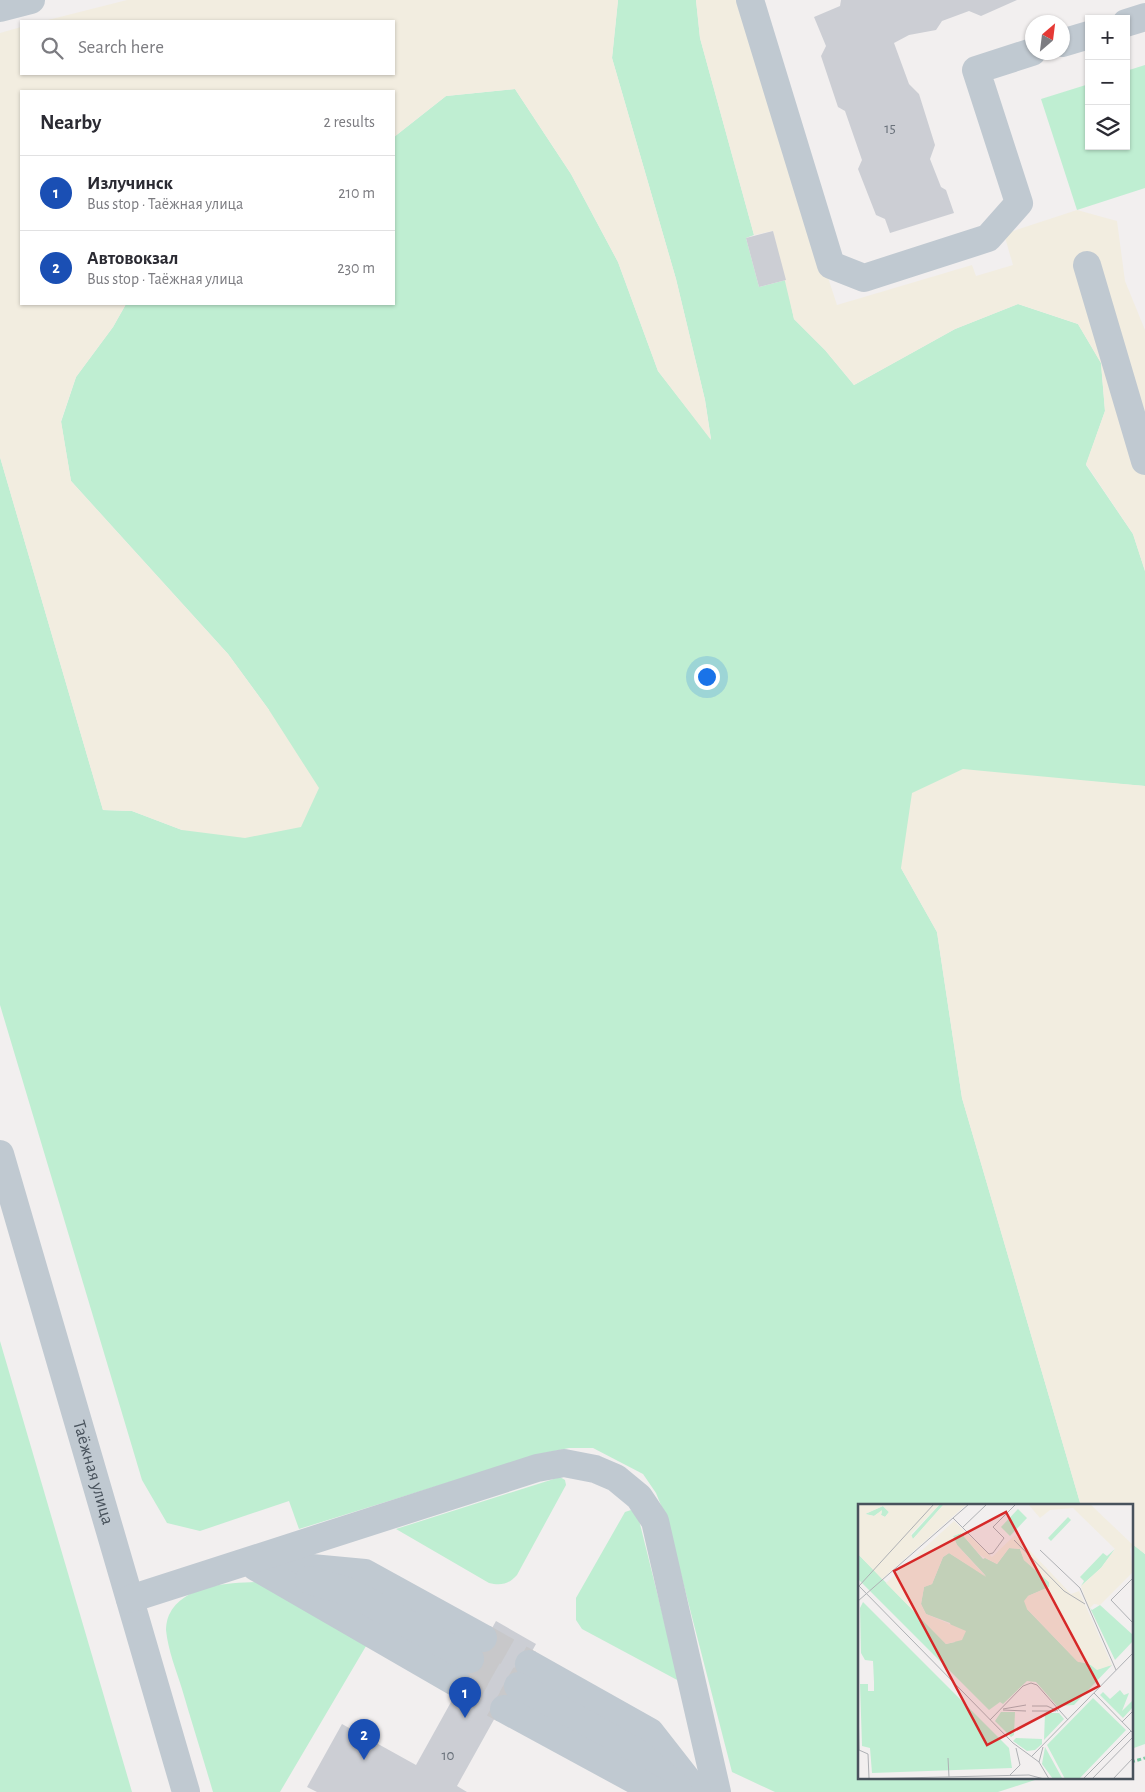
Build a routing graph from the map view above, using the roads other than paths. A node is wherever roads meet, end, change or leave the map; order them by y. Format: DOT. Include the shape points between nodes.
graph roads {
  1 [pos="31,0"];
  2 [pos="750,0"];
  3 [pos="0,8"];
  4 [pos="1145,17"];
  5 [pos="1130,22"];
  6 [pos="1085,35"];
  7 [pos="1070,40"];
  8 [pos="1025,54"];
  9 [pos="1087,265"];
  10 [pos="1145,461"];
  11 [pos="0,1154"];
  12 [pos="246,1562"];
  13 [pos="130,1599"];
  14 [pos="476,1649"];
  15 [pos="457,1683"];
  16 [pos="504,1709"];
  17 [pos="186,1792"];
  18 [pos="657,1792"];
  19 [pos="683,1792"];
  20 [pos="697,1792"];
  21 [pos="717,1792"];
  1 -- 3 [label="street"];
  2 -- 8 [label="street" via="831,265 864,278 988,238 1019,203 976,70"];
  4 -- 5 [label="street"];
  6 -- 7 [label="street"];
  9 -- 10 [label="street"];
  11 -- 13 [label="street, Таёжная улица"];
  12 -- 13 [label="street"];
  12 -- 14 [label="street" via="353,1592"];
  12 -- 15 [label="street"];
  12 -- 21 [label="street" via="538,1468 564,1463 595,1469 616,1478 639,1497 655,1521"];
  13 -- 17 [label="street, Таёжная улица"];
  16 -- 18 [label="street"];
  19 -- 20 [label="street" via="638,1753 523,1675 650,1732"];
}
